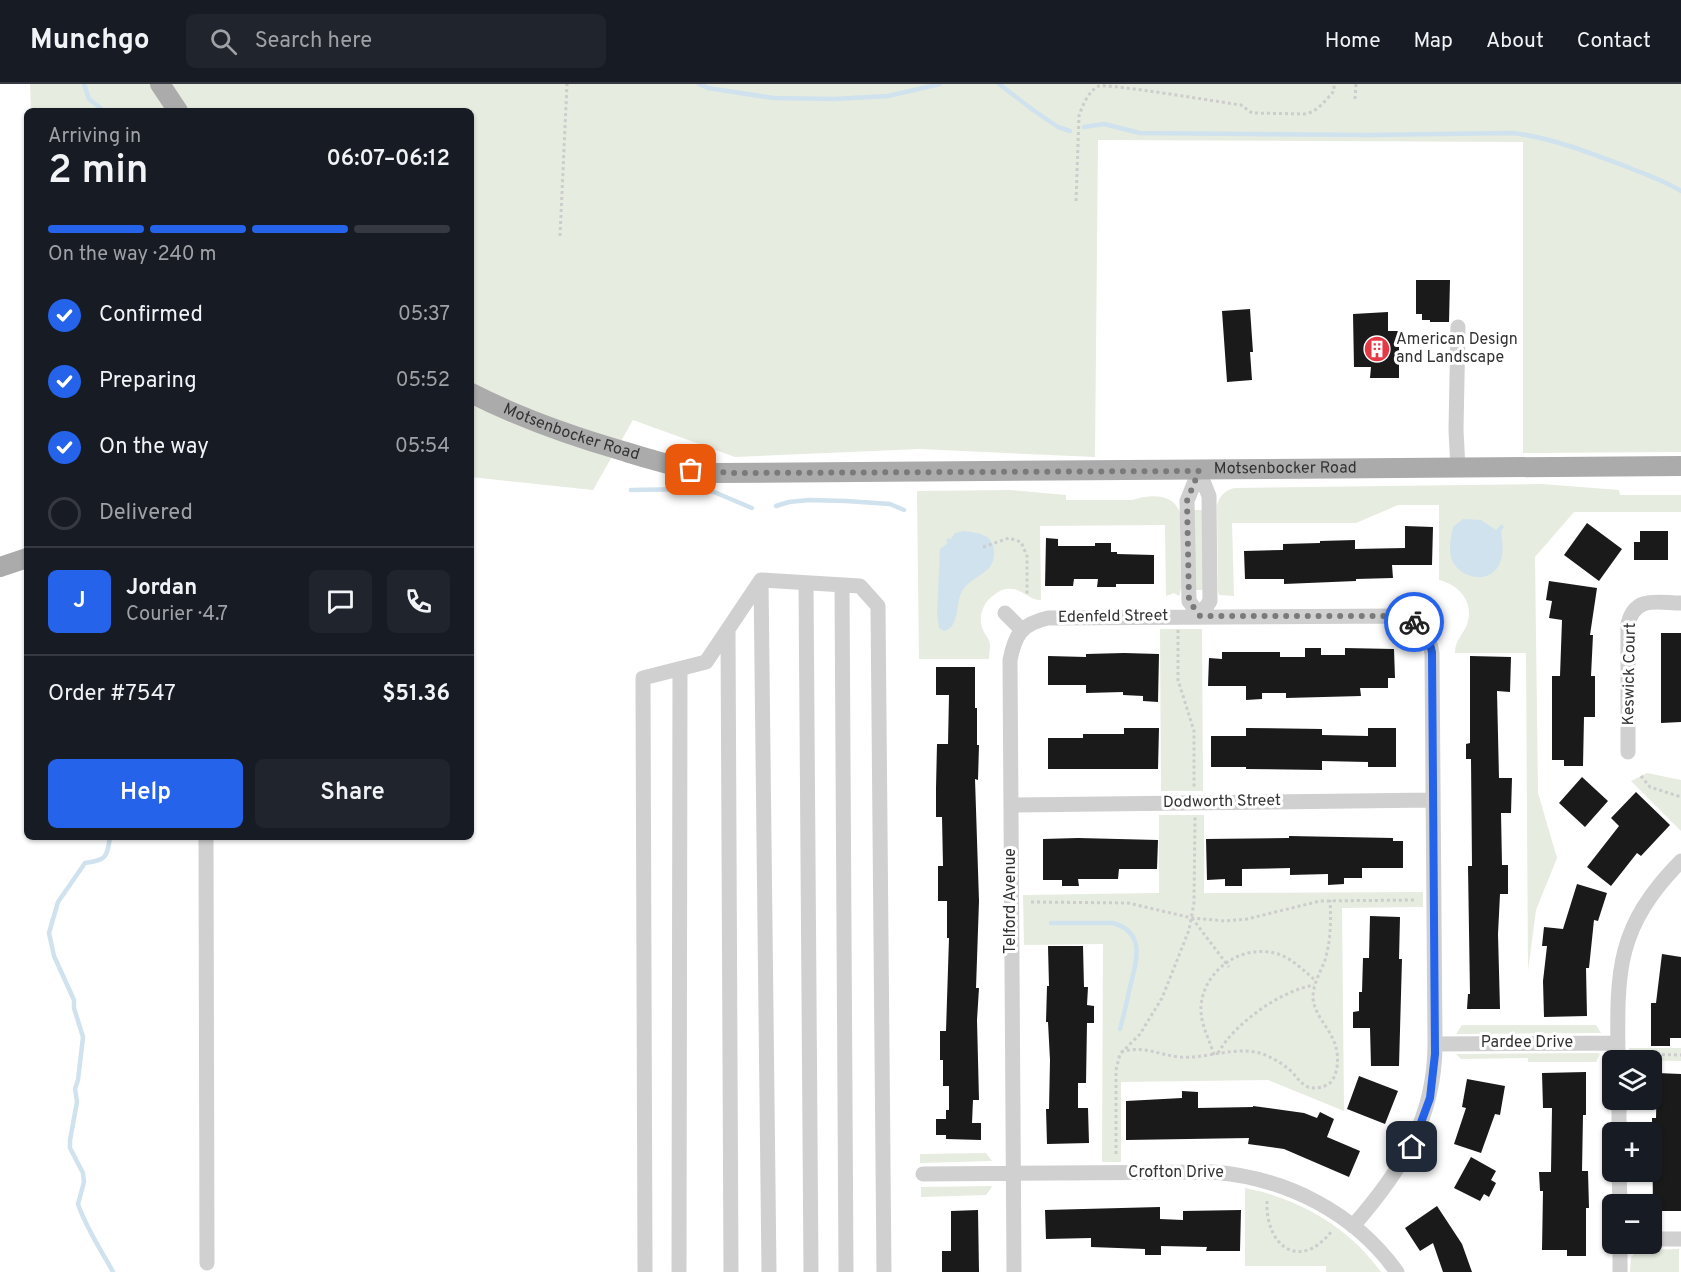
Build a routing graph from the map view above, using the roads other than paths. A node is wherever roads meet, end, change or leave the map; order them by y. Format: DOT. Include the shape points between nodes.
graph roads {
  1 [pos="160,84"];
  2 [pos="176,108"];
  3 [pos="1458,327"];
  4 [pos="474,394"];
  5 [pos="1681,466"];
  6 [pos="1458,469"];
  7 [pos="1199,471"];
  8 [pos="24,559"];
  9 [pos="0,567"];
  10 [pos="761,580"];
  11 [pos="806,583"];
  12 [pos="842,585"];
  13 [pos="1681,603"];
  14 [pos="1434,612"];
  15 [pos="1005,613"];
  16 [pos="1200,616"];
  17 [pos="1420,627"];
  18 [pos="728,629"];
  19 [pos="1022,630"];
  20 [pos="680,669"];
  21 [pos="1628,752"];
  22 [pos="1433,800"];
  23 [pos="1011,804"];
  24 [pos="206,840"];
  25 [pos="1681,861"];
  26 [pos="1618,1043"];
  27 [pos="1435,1044"];
  28 [pos="1621,1050"];
  29 [pos="923,1174"];
  30 [pos="1013,1175"];
  31 [pos="1353,1226"];
  32 [pos="1662,1239"];
  33 [pos="1681,1239"];
  34 [pos="1620,1254"];
  35 [pos="207,1263"];
  36 [pos="645,1272"];
  37 [pos="679,1272"];
  38 [pos="731,1272"];
  39 [pos="769,1272"];
  40 [pos="811,1272"];
  41 [pos="846,1272"];
  42 [pos="884,1272"];
  43 [pos="1014,1272"];
  44 [pos="1397,1272"];
  45 [pos="1620,1272"];
  1 -- 2 [label="main road"];
  3 -- 6 [label="street"];
  4 -- 7 [label="main road, Motsenbocker Road" via="570,435 679,468 703,471"];
  5 -- 6 [label="main road, Motsenbocker Road"];
  6 -- 7 [label="main road, Motsenbocker Road"];
  7 -- 16 [label="street" via="1209,496 1210,601"];
  7 -- 16 [label="street" via="1187,501 1189,601"];
  8 -- 9 [label="main road"];
  10 -- 11 [label="street"];
  10 -- 18 [label="street"];
  10 -- 39 [label="street"];
  11 -- 12 [label="street"];
  11 -- 40 [label="street"];
  12 -- 41 [label="street"];
  12 -- 42 [label="street" via="860,586 878,606"];
  13 -- 21 [label="street, Keswick Court" via="1643,603 1630,617"];
  14 -- 17 [label="street"];
  15 -- 19 [label="street"];
  16 -- 17 [label="street, Edenfeld Street" via="1396,616 1412,620"];
  16 -- 19 [label="street, Edenfeld Street" via="1048,618"];
  17 -- 22 [label="street" via="1432,652"];
  18 -- 20 [label="street" via="706,662"];
  18 -- 38 [label="street"];
  19 -- 23 [label="street, Telford Avenue" via="1010,660"];
  20 -- 36 [label="street" via="643,678"];
  20 -- 37 [label="street"];
  22 -- 23 [label="street, Dodworth Street"];
  22 -- 27 [label="street"];
  23 -- 30 [label="street, Telford Avenue"];
  24 -- 35 [label="street"];
  25 -- 26 [label="street" via="1652,893 1628,939 1619,983"];
  26 -- 27 [label="street, Pardee Drive"];
  26 -- 28 [label="street"];
  27 -- 31 [label="street" via="1430,1098 1412,1147 1393,1178"];
  29 -- 30 [label="street, Crofton Drive"];
  30 -- 31 [label="street, Crofton Drive" via="1227,1173 1262,1179 1300,1193"];
  30 -- 43 [label="street, Telford Avenue"];
  31 -- 44 [label="street, Crofton Drive"];
  32 -- 33 [label="street"];
  34 -- 45 [label="street"];
}
